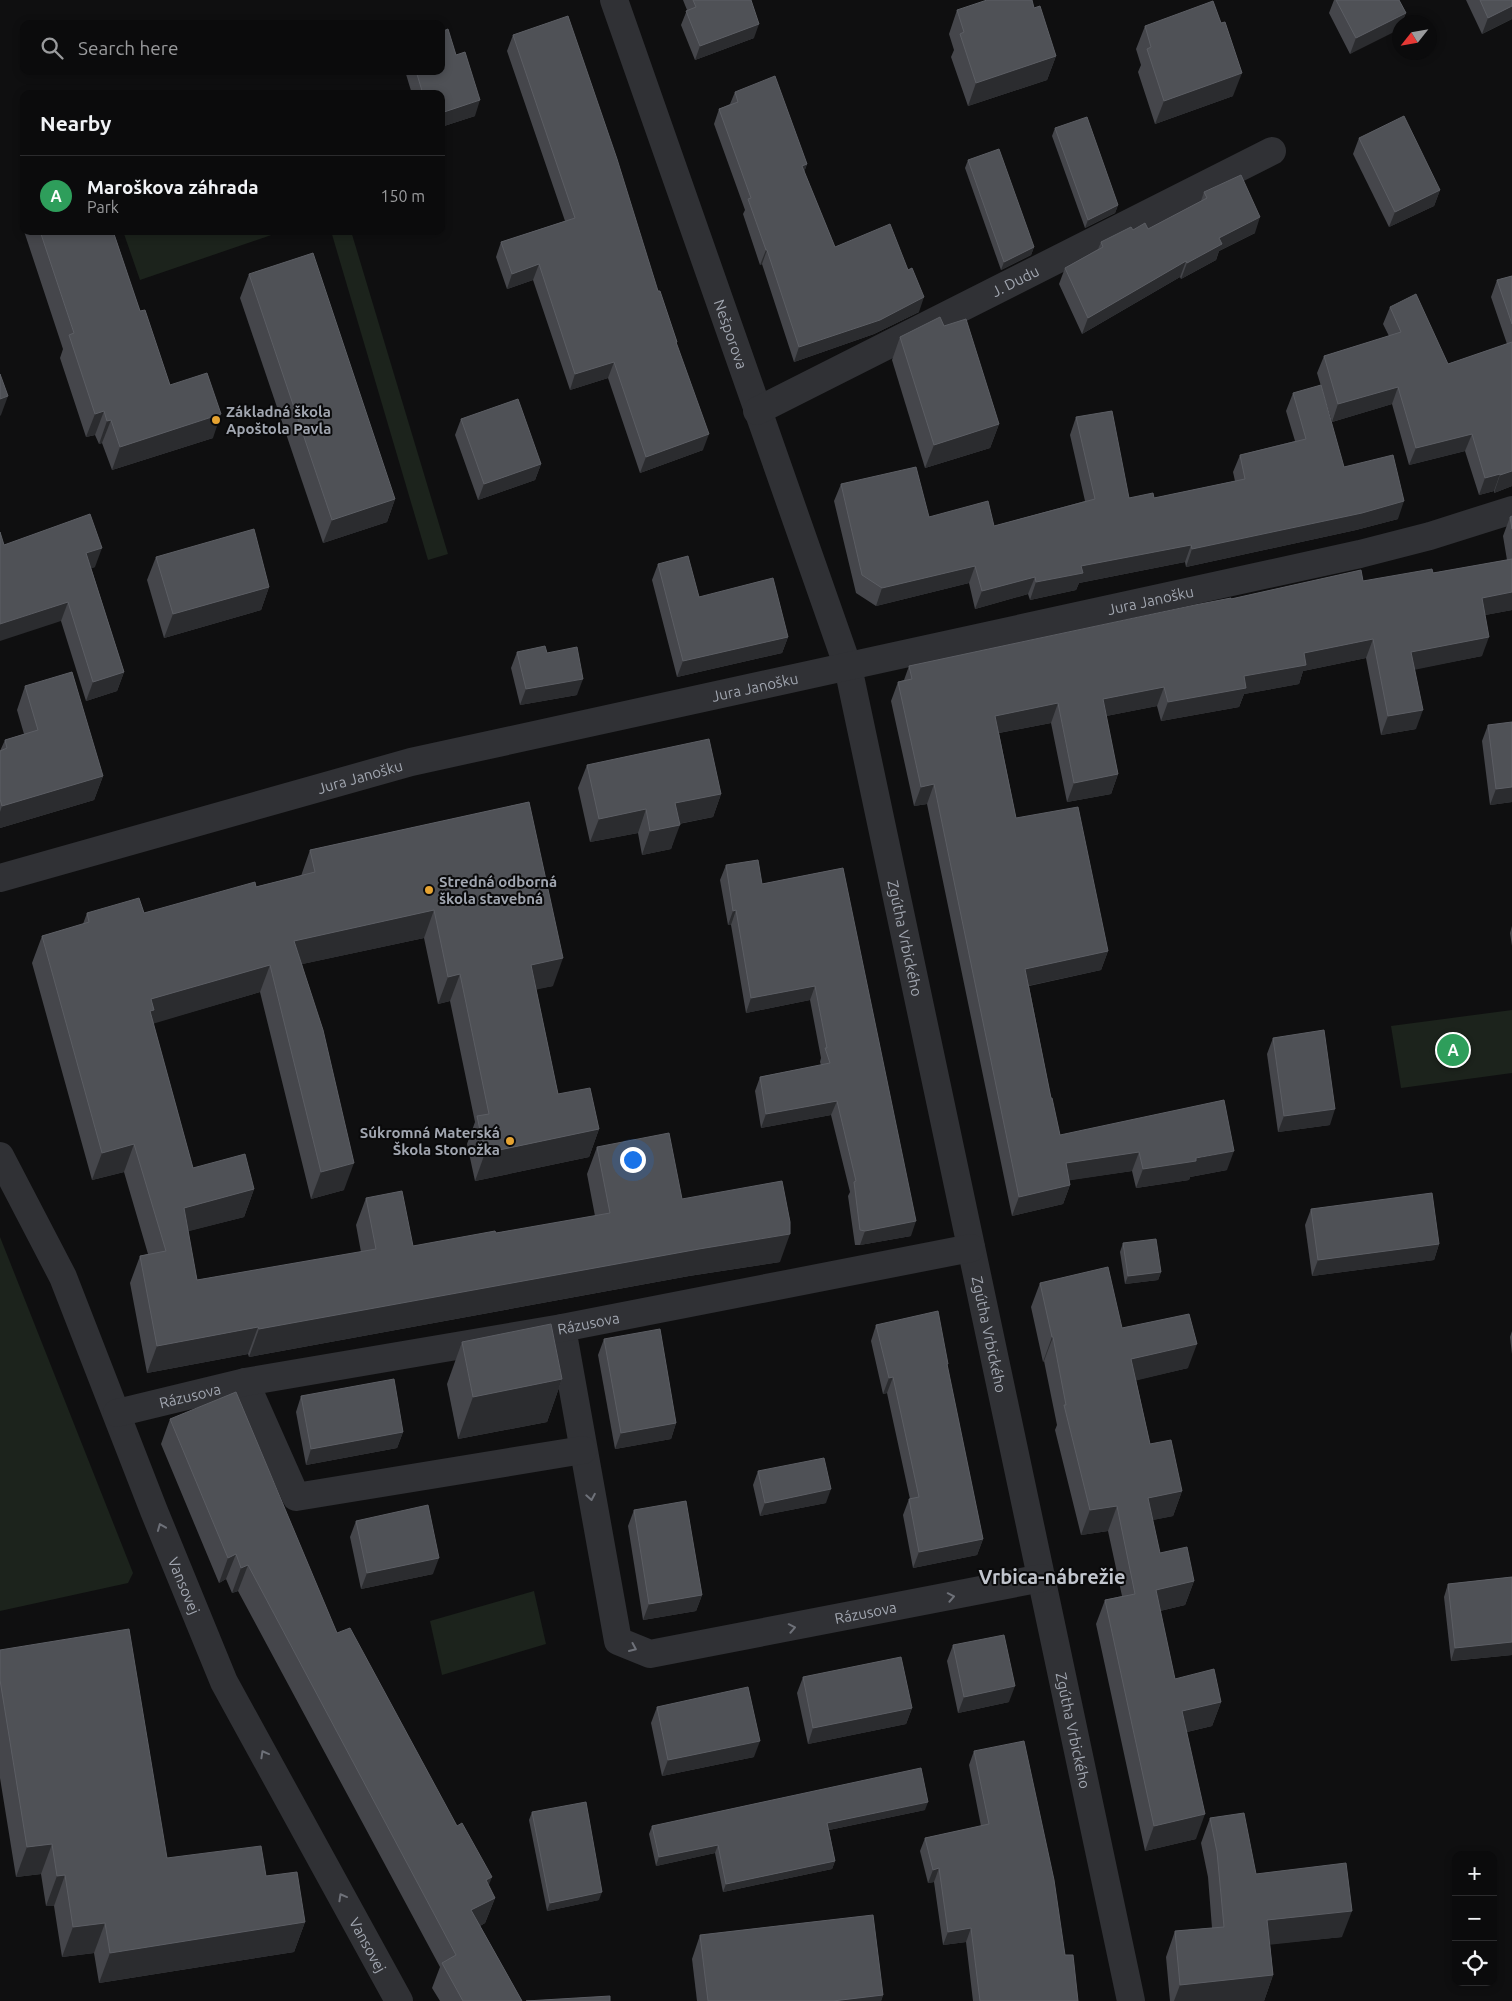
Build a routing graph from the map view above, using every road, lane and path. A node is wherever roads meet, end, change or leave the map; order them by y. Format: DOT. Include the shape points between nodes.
graph roads {
  1 [pos="614,0"];
  2 [pos="1272,150"];
  3 [pos="757,411"];
  4 [pos="1512,510"];
  5 [pos="848,667"];
  6 [pos="0,878"];
  7 [pos="0,1156"];
  8 [pos="971,1248"];
  9 [pos="562,1328"];
  10 [pos="244,1382"];
  11 [pos="117,1414"];
  12 [pos="583,1450"];
  13 [pos="1042,1578"];
  14 [pos="399,2001"];
  15 [pos="1131,2001"];
  1 -- 3 [label="street, Nešporova"];
  2 -- 3 [label="street, J. Dudu"];
  3 -- 5 [label="street, Nešporova"];
  4 -- 5 [label="street, Jura Janošku" via="1360,554"];
  5 -- 6 [label="street, Jura Janošku" via="411,762"];
  5 -- 8 [label="street, Zgútha Vrbického"];
  7 -- 11 [label="street, Vansovej" via="63,1277"];
  8 -- 9 [label="street, Rázusova"];
  8 -- 13 [label="street, Zgútha Vrbického"];
  9 -- 10 [label="street, Rázusova"];
  9 -- 12 [label="street"];
  10 -- 11 [label="street, Rázusova"];
  10 -- 12 [label="street" via="296,1498"];
  14 -- 11 [label="street, Vansovej, one-way" via="224,1682"];
  12 -- 13 [label="street, Rázusova, one-way" via="618,1642 650,1654"];
  13 -- 15 [label="street, Zgútha Vrbického"];
}
